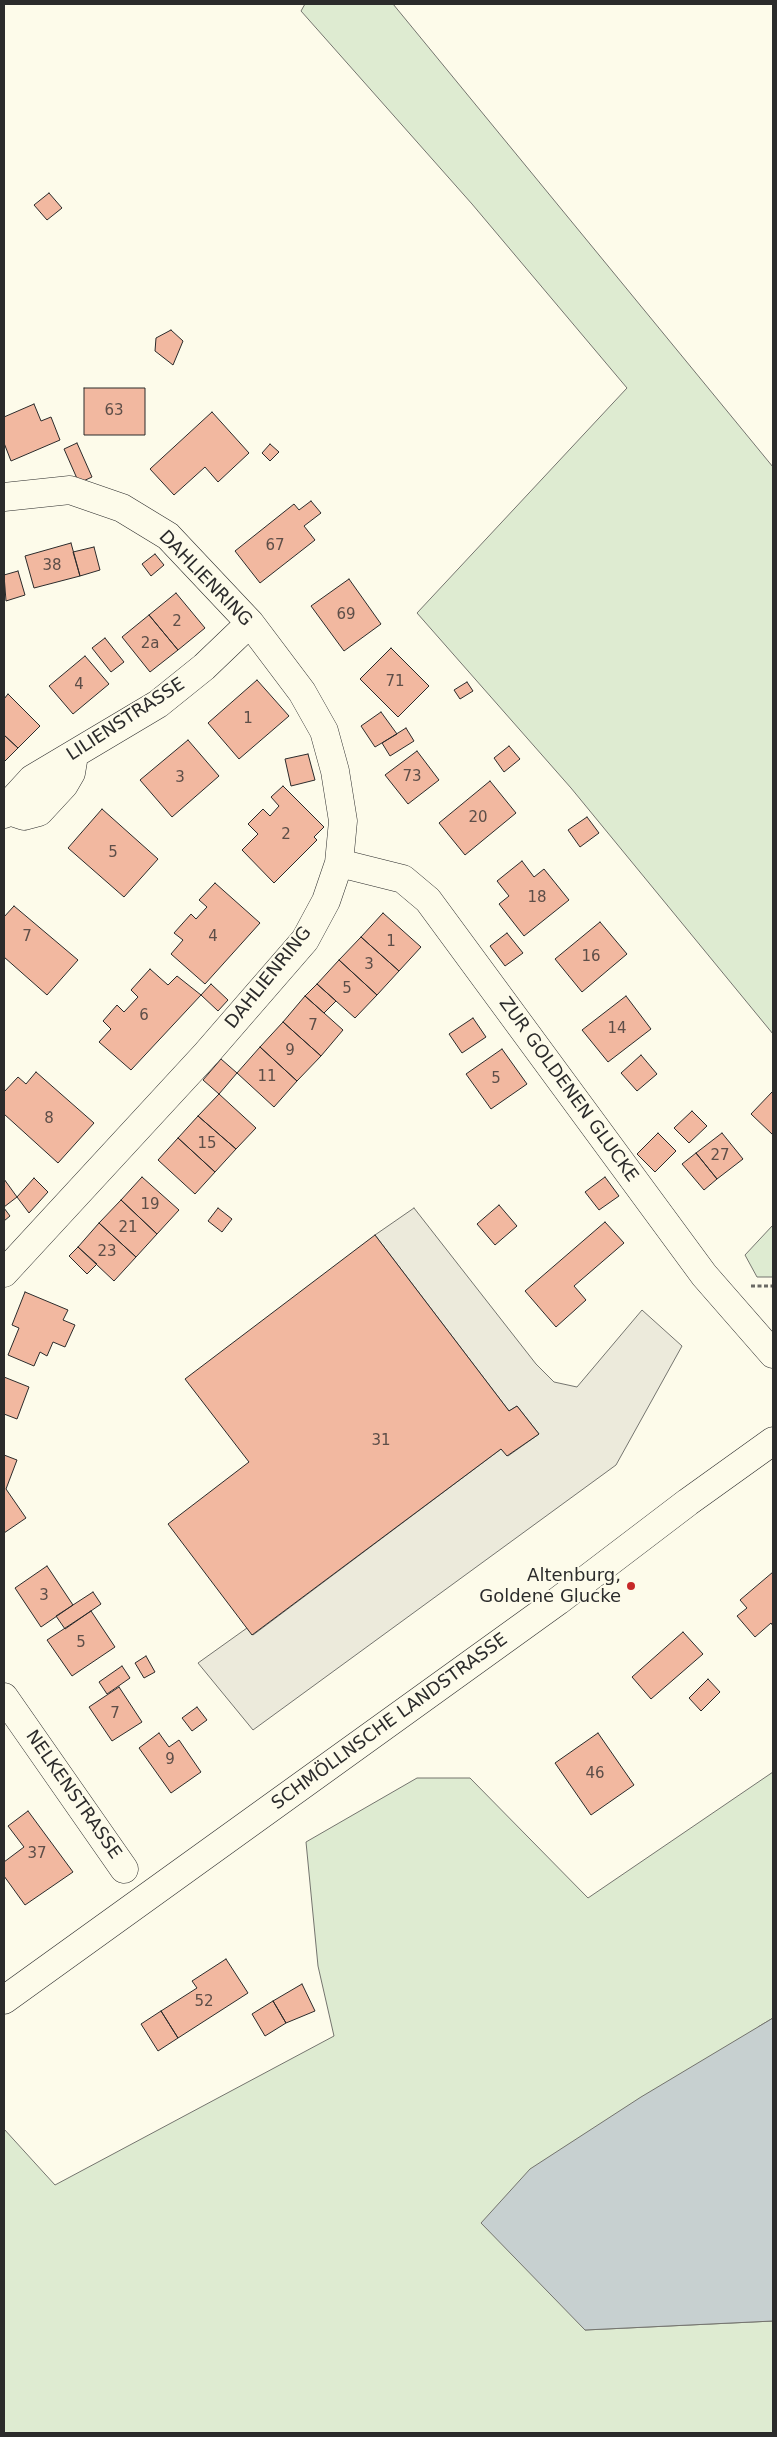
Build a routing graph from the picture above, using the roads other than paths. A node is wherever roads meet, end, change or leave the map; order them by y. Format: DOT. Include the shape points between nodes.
graph roads {
  1 [pos="4,497"];
  2 [pos="250,624"];
  3 [pos="5,812"];
  4 [pos="339,862"];
  5 [pos="4,1273"];
  6 [pos="773,1354"];
  7 [pos="773,1441"];
  8 [pos="4,1697"];
  9 [pos="124,1869"];
  10 [pos="4,2000"];
  1 -- 2 [label="street, DAHLIENRING" via="70,490 122,508 168,536"];
  2 -- 3 [label="street, LILIENSTRASSE" via="204,668 158,704 32,779"];
  2 -- 4 [label="street, DAHLIENRING" via="302,692 324,731 335,771 343,821"];
  4 -- 5 [label="street, DAHLIENRING" via="326,901 305,940 207,1053"];
  4 -- 6 [label="street, ZUR GOLDENEN GLUCKE" via="403,879 428,900 704,1275"];
  7 -- 10 [label="street, SCHMÖLLNSCHE LANDSTRASSE" via="558,1601"];
  8 -- 9 [label="street, NELKENSTRASSE"];
}
